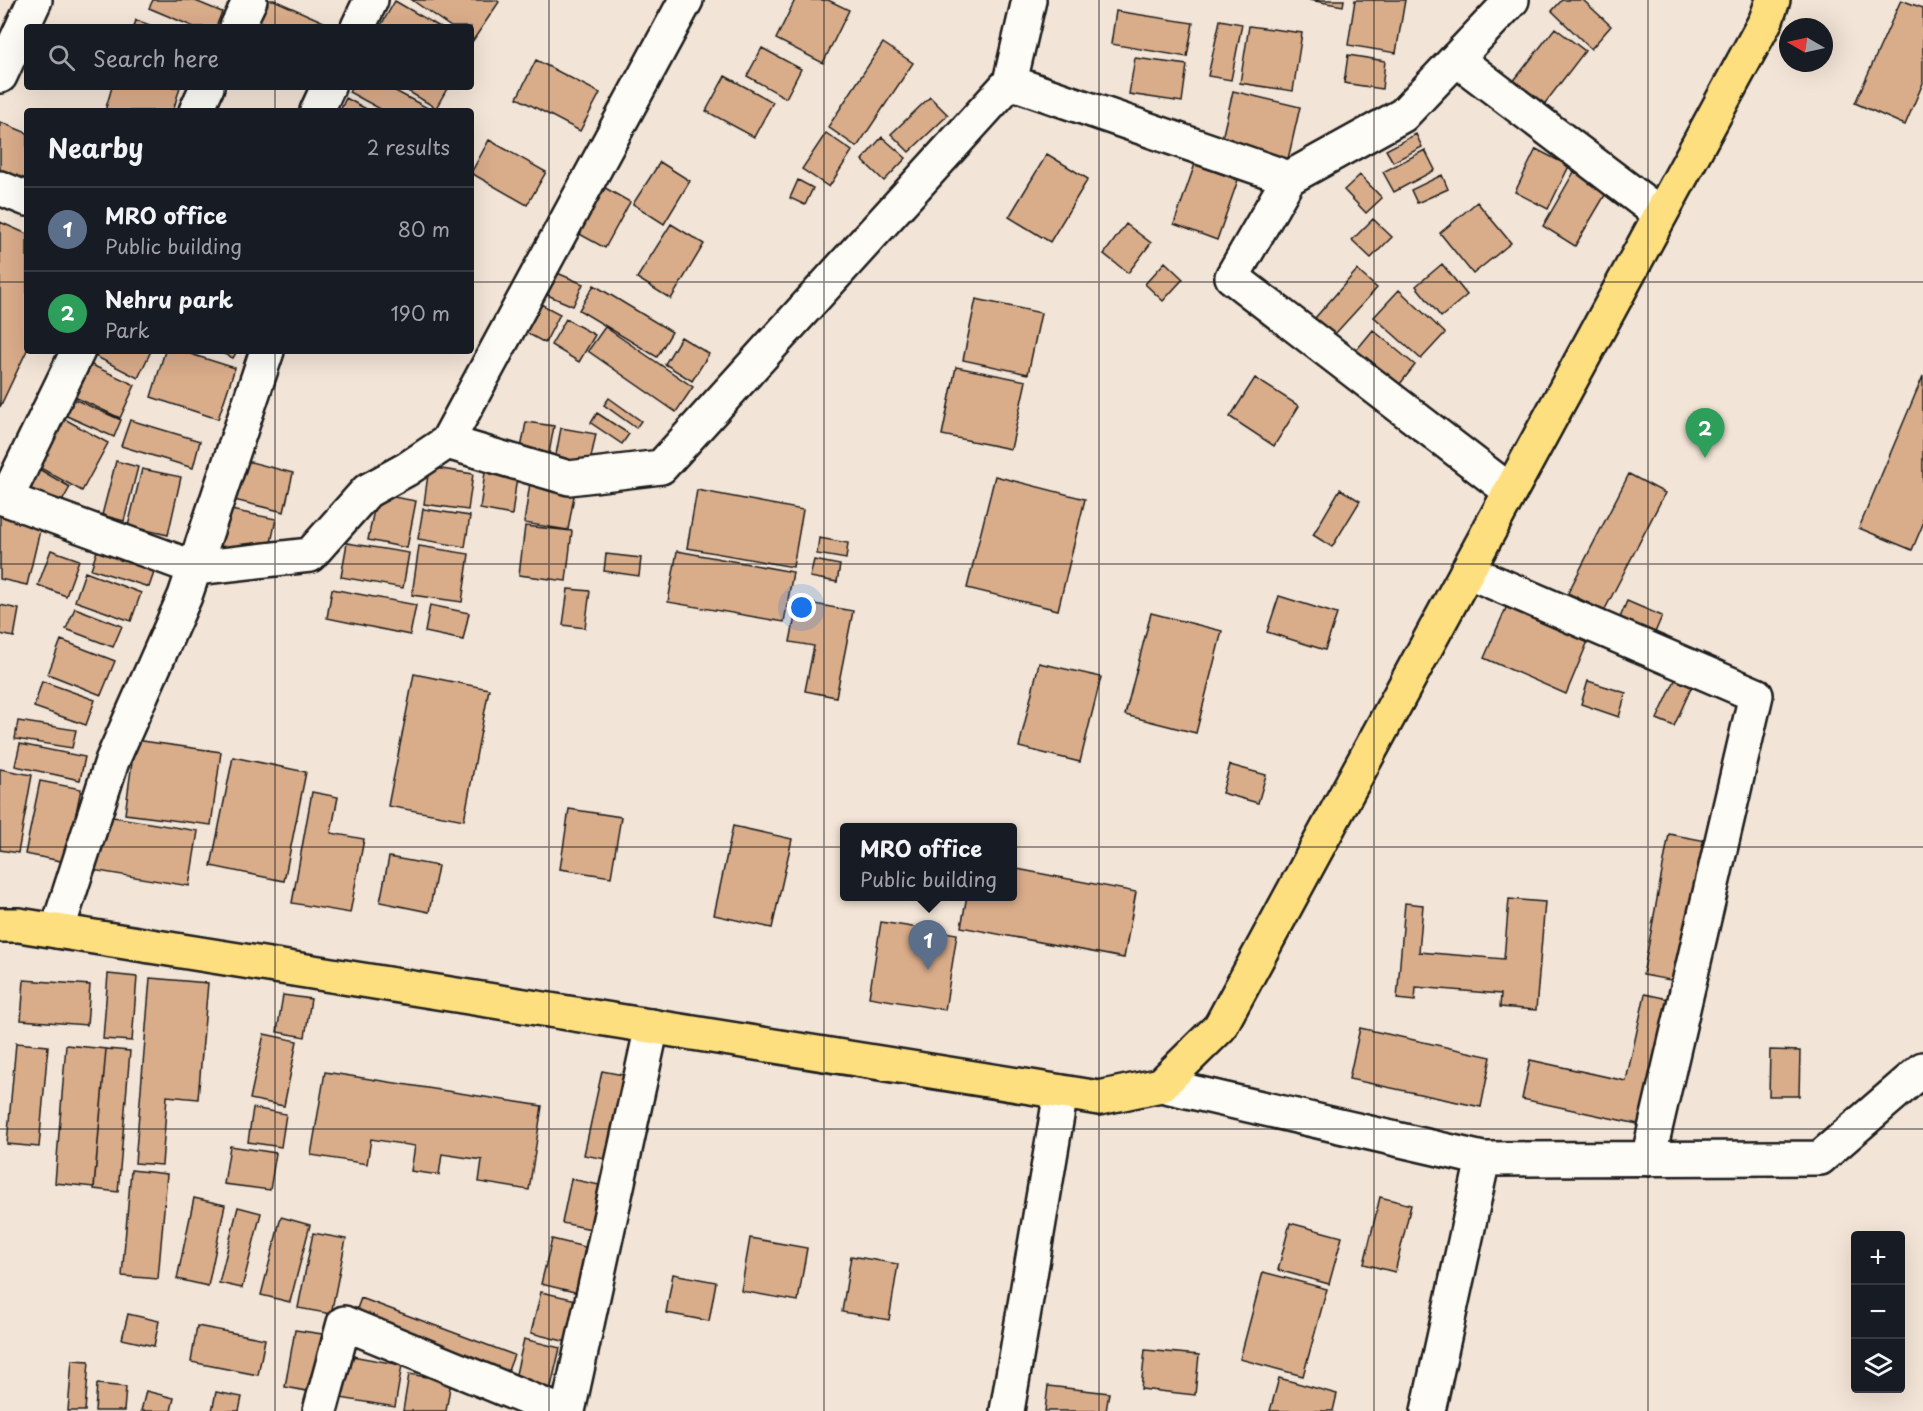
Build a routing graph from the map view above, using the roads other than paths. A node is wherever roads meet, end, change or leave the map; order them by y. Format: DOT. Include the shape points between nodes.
graph roads {
  1 [pos="35,0"];
  2 [pos="250,0"];
  3 [pos="371,0"];
  4 [pos="686,0"];
  5 [pos="1029,0"];
  6 [pos="1512,0"];
  7 [pos="1773,0"];
  8 [pos="238,24"];
  9 [pos="359,24"];
  10 [pos="1456,59"];
  11 [pos="0,76"];
  12 [pos="1010,82"];
  13 [pos="206,90"];
  14 [pos="327,90"];
  15 [pos="197,108"];
  16 [pos="318,108"];
  17 [pos="1289,178"];
  18 [pos="0,188"];
  19 [pos="24,199"];
  20 [pos="1660,214"];
  21 [pos="76,354"];
  22 [pos="266,354"];
  23 [pos="447,442"];
  24 [pos="1510,491"];
  25 [pos="3,498"];
  26 [pos="195,568"];
  27 [pos="1467,571"];
  28 [pos="0,925"];
  29 [pos="57,931"];
  30 [pos="652,1026"];
  31 [pos="1923,1070"];
  32 [pos="1161,1085"];
  33 [pos="1061,1092"];
  34 [pos="1483,1159"];
  35 [pos="1648,1159"];
  36 [pos="320,1411"];
  37 [pos="558,1411"];
  38 [pos="568,1411"];
  39 [pos="1007,1411"];
  40 [pos="1428,1411"];
  1 -- 11 [label="street"];
  2 -- 8 [label="street"];
  3 -- 9 [label="street"];
  4 -- 23 [label="street"];
  5 -- 12 [label="street"];
  6 -- 10 [label="street"];
  7 -- 20 [label="main road" via="1766,20"];
  10 -- 17 [label="street" via="1403,115"];
  10 -- 20 [label="street"];
  12 -- 17 [label="street"];
  12 -- 23 [label="street" via="661,467 569,478"];
  13 -- 15 [label="street"];
  14 -- 16 [label="street"];
  17 -- 24 [label="street" via="1232,277"];
  18 -- 19 [label="street"];
  20 -- 24 [label="main road"];
  21 -- 25 [label="street"];
  22 -- 26 [label="street"];
  23 -- 26 [label="street" via="367,491 309,555"];
  24 -- 27 [label="main road"];
  25 -- 26 [label="street"];
  26 -- 29 [label="street" via="112,761"];
  27 -- 32 [label="main road" via="1220,1027"];
  27 -- 35 [label="street" via="1756,695"];
  28 -- 29 [label="main road"];
  29 -- 30 [label="main road"];
  30 -- 33 [label="main road"];
  30 -- 38 [label="street"];
  31 -- 35 [label="street" via="1820,1158"];
  32 -- 33 [label="main road" via="1100,1098"];
  32 -- 34 [label="street"];
  33 -- 39 [label="street"];
  34 -- 35 [label="street"];
  34 -- 40 [label="street"];
  36 -- 37 [label="street" via="344,1323"];
}
